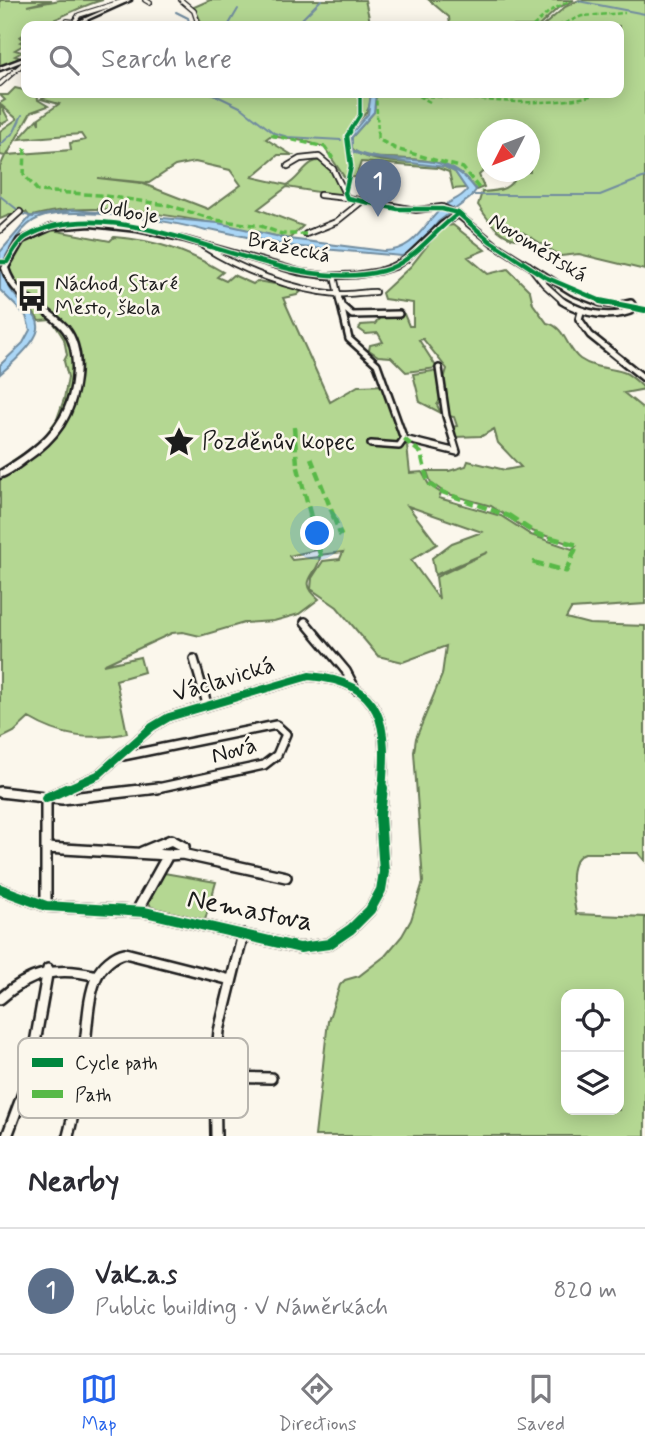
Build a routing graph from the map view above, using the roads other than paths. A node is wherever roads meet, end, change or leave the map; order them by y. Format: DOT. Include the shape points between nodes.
graph roads {
  1 [pos="128,0"];
  2 [pos="145,0"];
  3 [pos="181,0"];
  4 [pos="150,3"];
  5 [pos="75,21"];
  6 [pos="79,21"];
  7 [pos="197,21"];
  8 [pos="21,61"];
  9 [pos="21,64"];
  10 [pos="0,69"];
  11 [pos="0,84"];
  12 [pos="288,166"];
  13 [pos="320,195"];
  14 [pos="347,198"];
  15 [pos="361,202"];
  16 [pos="20,212"];
  17 [pos="456,213"];
  18 [pos="0,230"];
  19 [pos="306,234"];
  20 [pos="203,246"];
  21 [pos="217,249"];
  22 [pos="3,262"];
  23 [pos="528,265"];
  24 [pos="334,276"];
  25 [pos="375,292"];
  26 [pos="340,295"];
  27 [pos="343,307"];
  28 [pos="635,309"];
  29 [pos="645,310"];
  30 [pos="581,312"];
  31 [pos="399,314"];
  32 [pos="439,368"];
  33 [pos="645,379"];
  34 [pos="404,439"];
  35 [pos="371,444"];
  36 [pos="0,475"];
  37 [pos="305,622"];
  38 [pos="194,659"];
  39 [pos="356,690"];
  40 [pos="207,704"];
  41 [pos="121,756"];
  42 [pos="0,792"];
  43 [pos="46,798"];
  44 [pos="381,800"];
  45 [pos="46,848"];
  46 [pos="142,852"];
  47 [pos="182,854"];
  48 [pos="168,855"];
  49 [pos="286,877"];
  50 [pos="0,889"];
  51 [pos="46,906"];
  52 [pos="137,911"];
  53 [pos="243,934"];
  54 [pos="48,969"];
  55 [pos="97,976"];
  56 [pos="231,980"];
  57 [pos="0,999"];
  58 [pos="36,1038"];
  59 [pos="85,1038"];
  60 [pos="218,1038"];
  61 [pos="248,1078"];
  62 [pos="271,1078"];
  63 [pos="18,1106"];
  64 [pos="73,1118"];
  65 [pos="216,1118"];
  66 [pos="7,1136"];
  67 [pos="68,1136"];
  68 [pos="216,1136"];
  1 -- 5 [label="street"];
  1 -- 6 [label="street"];
  2 -- 4 [label="street"];
  3 -- 7 [label="street" via="194,10"];
  8 -- 10 [label="street"];
  9 -- 11 [label="street"];
  12 -- 14 [label="street" via="303,156 330,161"];
  13 -- 14 [label="street"];
  14 -- 15 [label="street"];
  15 -- 17 [label="street" via="416,210 442,207"];
  15 -- 19 [label="street" via="336,222"];
  16 -- 18 [label="street"];
  17 -- 23 [label="street, Novoměstská"];
  17 -- 24 [label="street, Bražecká" via="409,261 376,273"];
  20 -- 21 [label="street, Odboje"];
  20 -- 22 [label="street, Odboje" via="114,225 69,222 26,237"];
  20 -- 26 [label="street, Odboje" via="226,260 289,283"];
  21 -- 24 [label="street, Bražecká" via="300,272"];
  22 -- 36 [label="street" via="14,289 64,327 76,363 75,396 67,417 35,453"];
  23 -- 28 [label="street, Novoměstská" via="573,293"];
  23 -- 30 [label="street" via="556,298"];
  24 -- 26 [label="street"];
  25 -- 26 [label="street, Odboje"];
  26 -- 27 [label="street"];
  27 -- 31 [label="street" via="352,315"];
  27 -- 34 [label="street" via="349,339 377,365"];
  28 -- 29 [label="street, Novoměstská"];
  28 -- 30 [label="street"];
  30 -- 33 [label="street" via="579,319 590,335"];
  32 -- 34 [label="street" via="457,452"];
  34 -- 35 [label="street" via="399,446"];
  37 -- 39 [label="street, Václavická" via="341,663"];
  38 -- 40 [label="street, Václavická"];
  39 -- 40 [label="street, Václavická" via="333,678 309,676"];
  39 -- 44 [label="street, Václavická" via="383,720 386,752"];
  40 -- 41 [label="street, Václavická" via="162,720"];
  41 -- 43 [label="street, Václavická" via="98,775"];
  41 -- 43 [label="street, Nová" via="276,725 286,734 277,755 264,765 146,791"];
  42 -- 43 [label="street"];
  43 -- 45 [label="street"];
  44 -- 53 [label="street, Nemastova" via="381,890 351,929 314,948"];
  45 -- 46 [label="street"];
  45 -- 51 [label="street"];
  46 -- 47 [label="street" via="172,840 182,843"];
  46 -- 48 [label="street"];
  47 -- 48 [label="street"];
  47 -- 49 [label="street"];
  48 -- 52 [label="street"];
  50 -- 51 [label="street, Nemastova"];
  51 -- 52 [label="street, Nemastova"];
  52 -- 53 [label="street, Nemastova"];
  53 -- 56 [label="street"];
  54 -- 55 [label="street" via="75,969"];
  54 -- 57 [label="street"];
  54 -- 58 [label="street"];
  55 -- 56 [label="street" via="112,958 125,953"];
  55 -- 59 [label="street"];
  56 -- 60 [label="street"];
  61 -- 62 [label="street"];
  63 -- 66 [label="street"];
  64 -- 67 [label="street"];
  65 -- 68 [label="street"];
}
